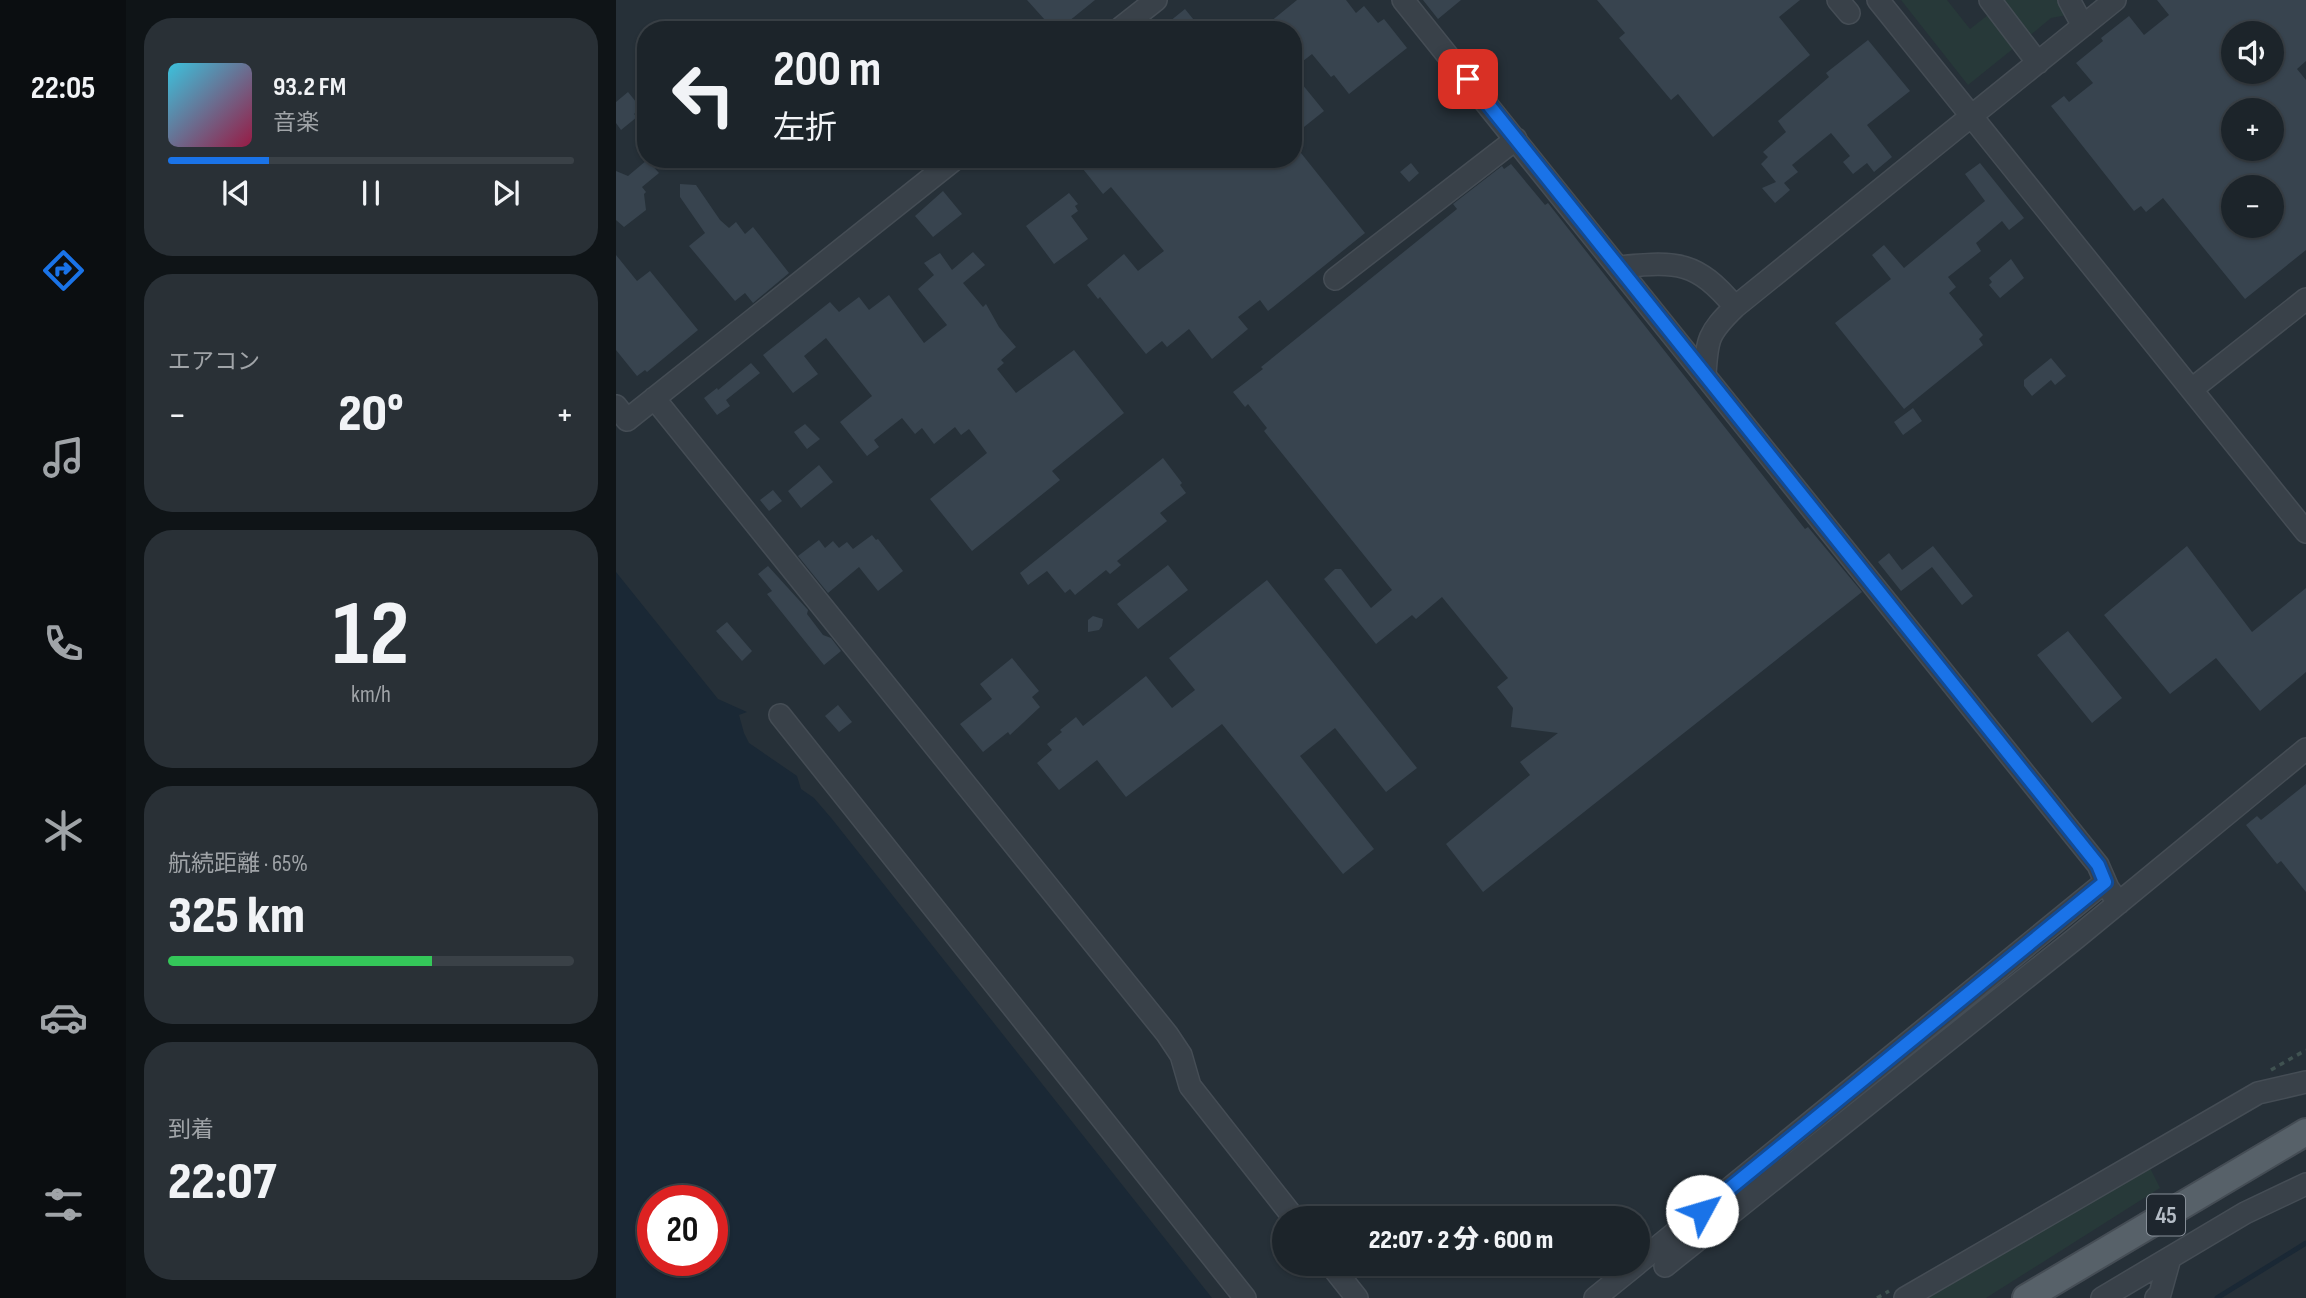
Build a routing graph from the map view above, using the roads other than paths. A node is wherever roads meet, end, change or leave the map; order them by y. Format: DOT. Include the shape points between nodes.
graph roads {
  1 [pos="1156,0"];
  2 [pos="1403,0"];
  3 [pos="1878,0"];
  4 [pos="1990,0"];
  5 [pos="2069,0"];
  6 [pos="2115,0"];
  7 [pos="1129,21"];
  8 [pos="2083,26"];
  9 [pos="2038,63"];
  10 [pos="1972,116"];
  11 [pos="1516,139"];
  12 [pos="944,168"];
  13 [pos="1618,267"];
  14 [pos="1335,279"];
  15 [pos="2306,299"];
  16 [pos="1735,307"];
  17 [pos="1705,375"];
  18 [pos="2192,389"];
  19 [pos="654,398"];
  20 [pos="616,406"];
  21 [pos="2306,532"];
  22 [pos="780,715"];
  23 [pos="2306,750"];
  24 [pos="2105,882"];
  25 [pos="2119,903"];
  26 [pos="2306,1082"];
  27 [pos="2306,1132"];
  28 [pos="2306,1184"];
  29 [pos="1285,1206"];
  30 [pos="1650,1253"];
  31 [pos="2170,1258"];
  32 [pos="1665,1266"];
  33 [pos="1340,1276"];
  34 [pos="1622,1276"];
  35 [pos="1245,1298"];
  36 [pos="1357,1298"];
  37 [pos="1595,1298"];
  38 [pos="1905,1298"];
  39 [pos="2026,1298"];
  40 [pos="2102,1298"];
  41 [pos="2156,1298"];
  1 -- 7 [label="street"];
  2 -- 11 [label="street"];
  3 -- 10 [label="street"];
  4 -- 9 [label="street"];
  5 -- 8 [label="street"];
  6 -- 8 [label="street"];
  8 -- 9 [label="street"];
  9 -- 10 [label="street"];
  10 -- 16 [label="street"];
  10 -- 18 [label="street"];
  11 -- 13 [label="street"];
  11 -- 14 [label="street"];
  12 -- 19 [label="street"];
  13 -- 16 [label="street" via="1666,263 1688,267"];
  13 -- 17 [label="street"];
  15 -- 18 [label="street"];
  16 -- 17 [label="street" via="1711,332"];
  17 -- 24 [label="street" via="2098,865"];
  18 -- 21 [label="street"];
  19 -- 20 [label="street" via="627,419"];
  19 -- 29 [label="street" via="1167,1034 1181,1055 1190,1086"];
  22 -- 35 [label="street"];
  23 -- 25 [label="street"];
  24 -- 25 [label="street"];
  24 -- 30 [label="street"];
  25 -- 32 [label="street"];
  26 -- 38 [label="street" via="2258,1093"];
  27 -- 39 [label="main road, 45"];
  28 -- 31 [label="street" via="2245,1213"];
  31 -- 40 [label="street"];
  31 -- 41 [label="street"];
  33 -- 36 [label="street"];
  34 -- 37 [label="street"];
}
